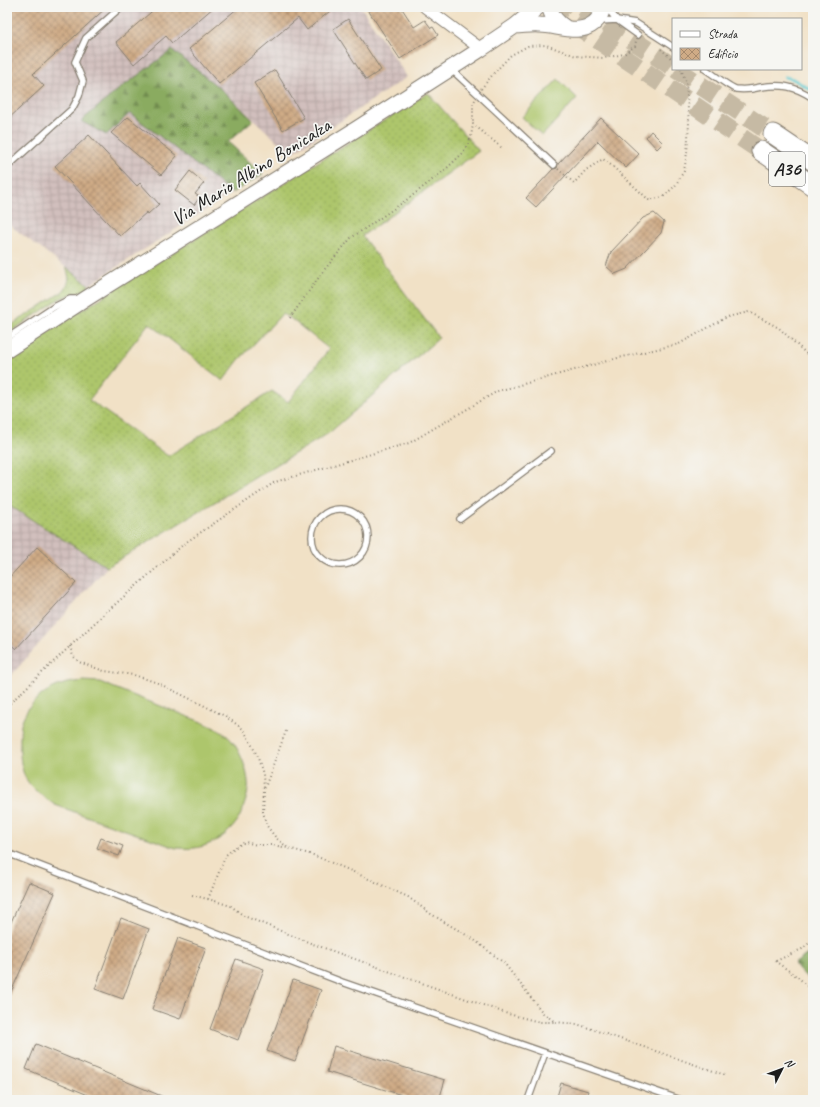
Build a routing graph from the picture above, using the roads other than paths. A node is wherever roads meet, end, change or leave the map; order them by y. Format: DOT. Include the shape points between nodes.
graph roads {
  1 [pos="121,7"];
  2 [pos="425,7"];
  3 [pos="538,7"];
  4 [pos="549,7"];
  5 [pos="603,7"];
  6 [pos="606,7"];
  7 [pos="617,20"];
  8 [pos="596,21"];
  9 [pos="515,26"];
  10 [pos="566,28"];
  11 [pos="638,35"];
  12 [pos="672,47"];
  13 [pos="481,49"];
  14 [pos="450,69"];
  15 [pos="706,70"];
  16 [pos="813,98"];
  17 [pos="773,134"];
  18 [pos="761,151"];
  19 [pos="813,161"];
  20 [pos="554,165"];
  21 [pos="7,167"];
  22 [pos="813,186"];
  23 [pos="87,298"];
  24 [pos="7,338"];
  25 [pos="7,350"];
  26 [pos="551,451"];
  27 [pos="460,519"];
  28 [pos="314,547"];
  29 [pos="7,853"];
  30 [pos="545,1053"];
  31 [pos="528,1100"];
  32 [pos="681,1100"];
  1 -- 21 [label="lane" via="86,38 75,62 83,81 72,108"];
  2 -- 13 [label="street"];
  3 -- 9 [label="main road, Via Mario Albino Bonicalza"];
  4 -- 10 [label="main road" via="554,19"];
  5 -- 8 [label="main road"];
  6 -- 7 [label="lane"];
  7 -- 8 [label="lane"];
  7 -- 11 [label="lane"];
  7 -- 12 [label="lane" via="636,23"];
  8 -- 10 [label="main road, Via Mario Albino Bonicalza" via="579,30"];
  9 -- 10 [label="main road, Via Mario Albino Bonicalza" via="539,24"];
  9 -- 13 [label="main road, Via Mario Albino Bonicalza"];
  13 -- 14 [label="main road, Via Mario Albino Bonicalza"];
  14 -- 20 [label="lane"];
  14 -- 23 [label="main road, Via Mario Albino Bonicalza"];
  15 -- 16 [label="lane" via="734,89 789,86"];
  17 -- 19 [label="highway, A36"];
  18 -- 22 [label="highway, A36"];
  23 -- 24 [label="lane" via="70,299"];
  23 -- 25 [label="main road, Via Mario Albino Bonicalza"];
  26 -- 27 [label="lane"];
  28 -- 28 [label="lane" via="321,557 331,563 351,562 360,555 366,545 365,525 350,511 330,511 322,515 315,524 312,536"];
  29 -- 30 [label="lane" via="342,982"];
  30 -- 31 [label="lane"];
  30 -- 32 [label="lane"];
}
